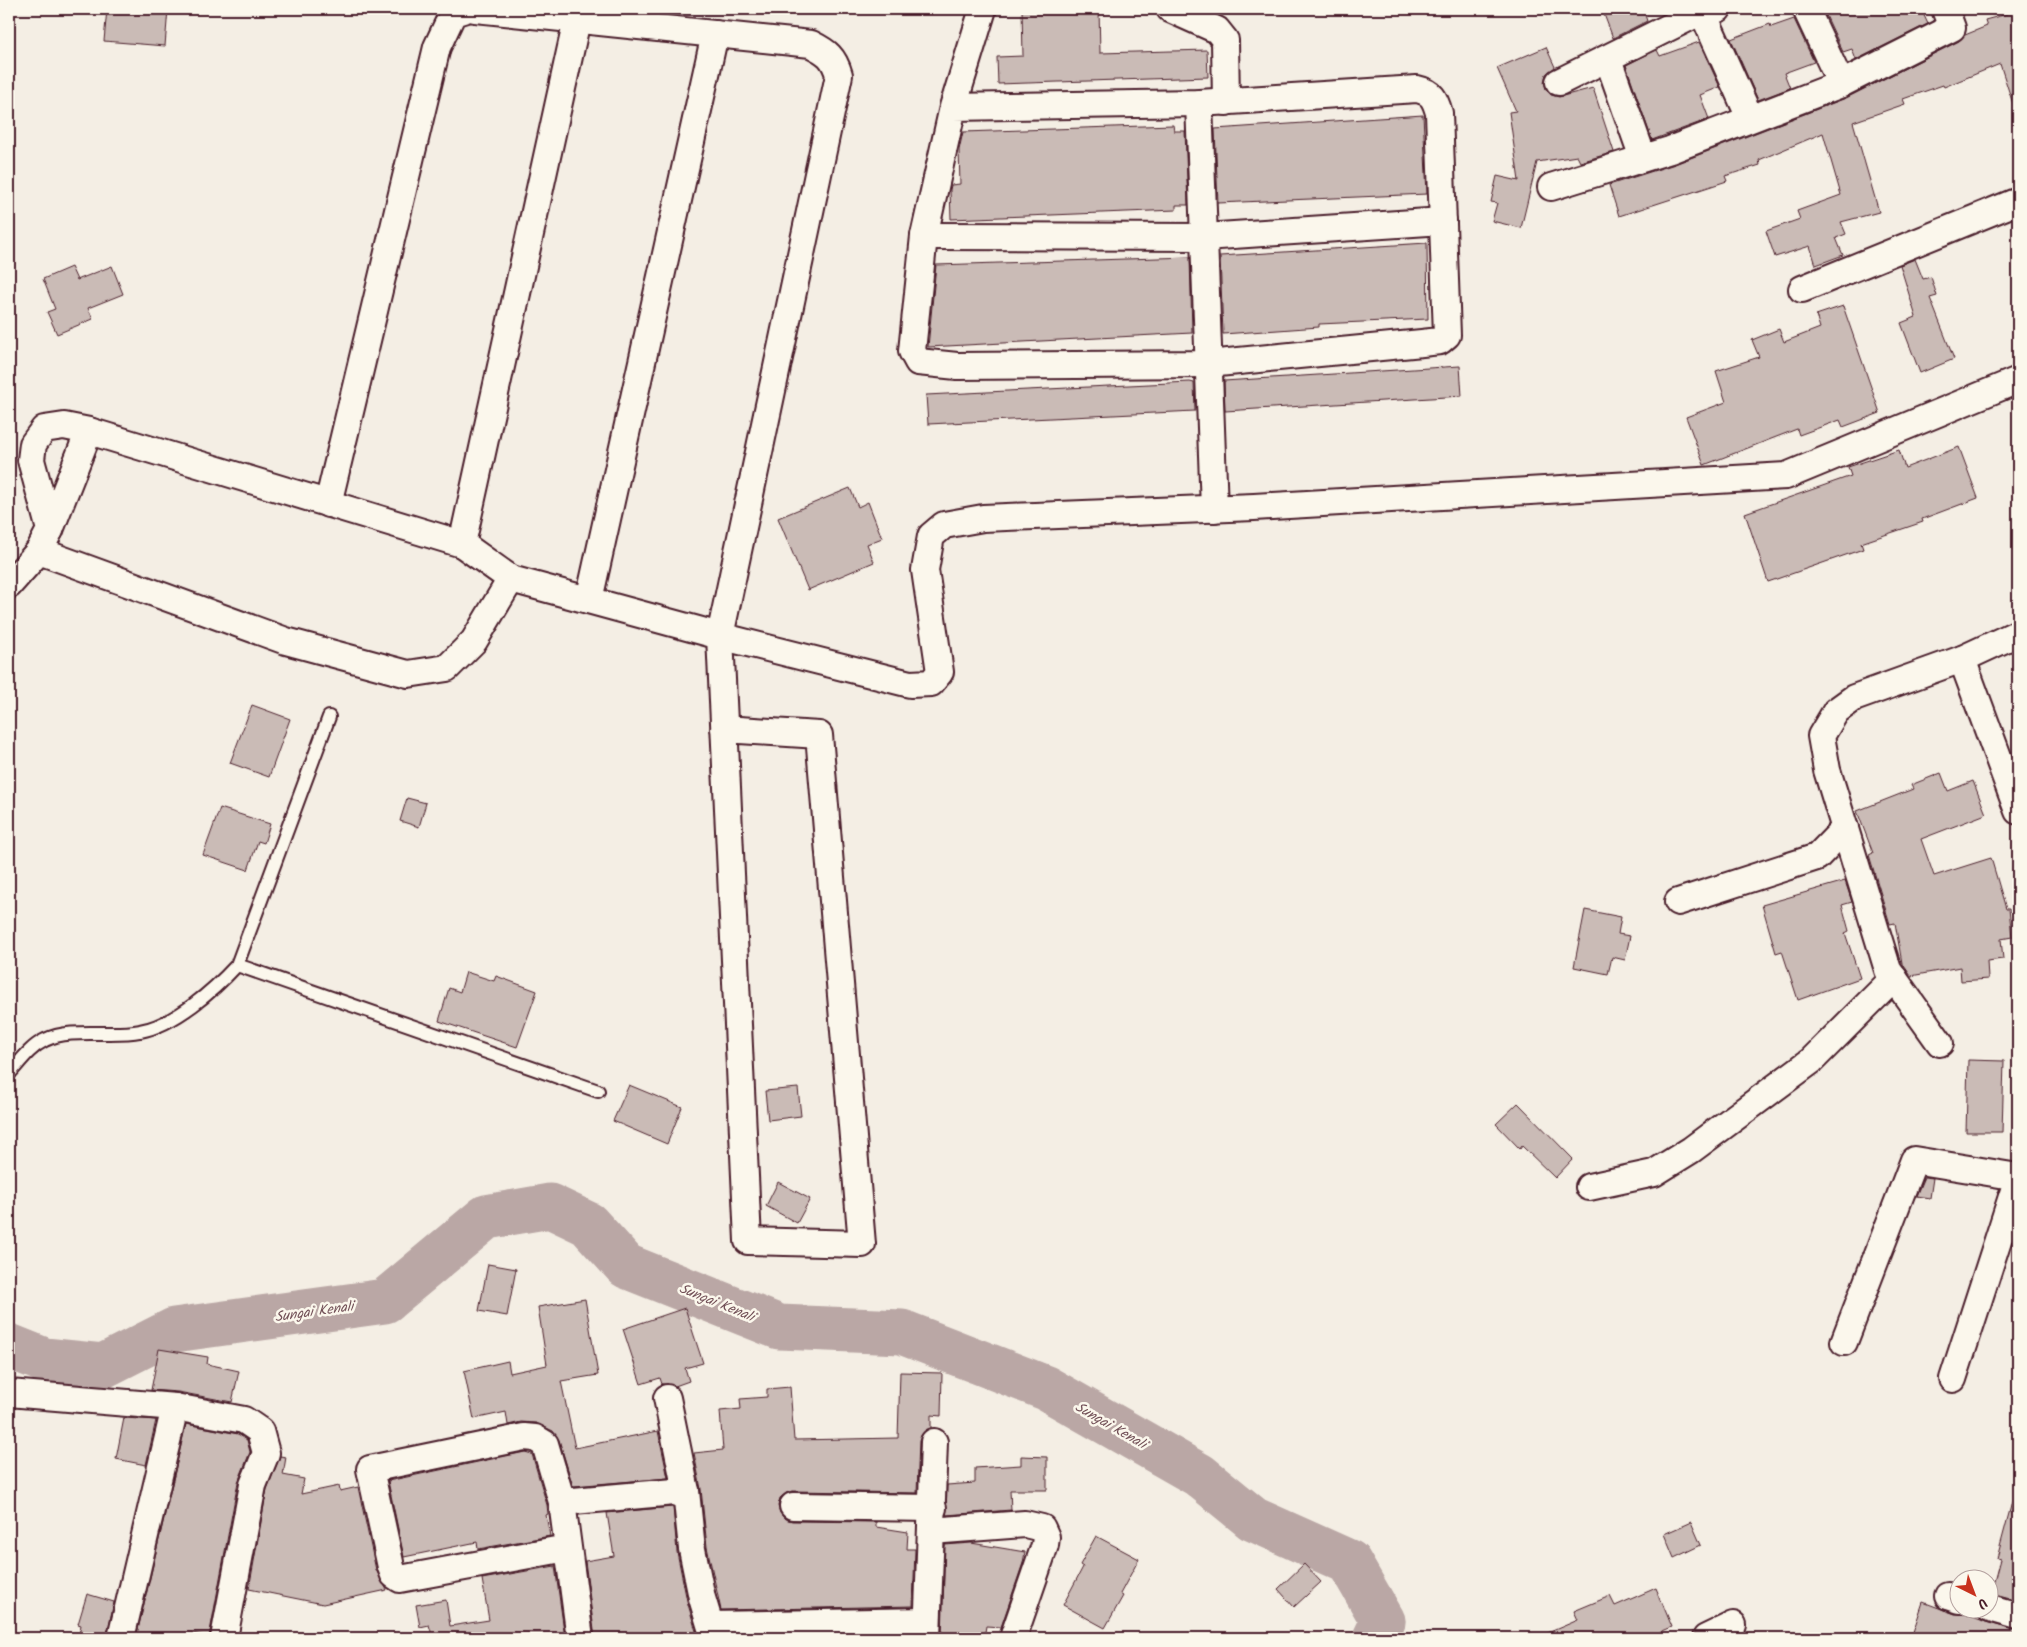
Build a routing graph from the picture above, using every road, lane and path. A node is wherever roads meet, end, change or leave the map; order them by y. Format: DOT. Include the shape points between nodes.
graph roads {
  1 [pos="466,9"];
  2 [pos="475,9"];
  3 [pos="983,9"];
  4 [pos="1170,9"];
  5 [pos="1806,9"];
  6 [pos="1945,9"];
  7 [pos="1713,10"];
  8 [pos="577,20"];
  9 [pos="715,34"];
  10 [pos="1608,59"];
  11 [pos="1558,82"];
  12 [pos="1841,84"];
  13 [pos="1226,102"];
  14 [pos="1199,103"];
  15 [pos="953,107"];
  16 [pos="1750,118"];
  17 [pos="1643,158"];
  18 [pos="1551,187"];
  19 [pos="2018,201"];
  20 [pos="1443,221"];
  21 [pos="924,236"];
  22 [pos="1204,238"];
  23 [pos="1802,289"];
  24 [pos="1208,364"];
  25 [pos="2018,380"];
  26 [pos="89,430"];
  27 [pos="328,504"];
  28 [pos="1214,509"];
  29 [pos="44,540"];
  30 [pos="462,544"];
  31 [pos="511,579"];
  32 [pos="9,585"];
  33 [pos="589,600"];
  34 [pos="2018,633"];
  35 [pos="720,636"];
  36 [pos="1962,659"];
  37 [pos="329,717"];
  38 [pos="724,729"];
  39 [pos="2018,811"];
  40 [pos="1845,828"];
  41 [pos="1678,902"];
  42 [pos="238,965"];
  43 [pos="1894,978"];
  44 [pos="1940,1043"];
  45 [pos="9,1074"];
  46 [pos="598,1091"];
  47 [pos="2018,1177"];
  48 [pos="1589,1187"];
  49 [pos="1844,1342"];
  50 [pos="1953,1379"];
  51 [pos="9,1393"];
  52 [pos="668,1398"];
  53 [pos="175,1407"];
  54 [pos="934,1442"];
  55 [pos="686,1491"];
  56 [pos="562,1502"];
  57 [pos="793,1506"];
  58 [pos="932,1520"];
  59 [pos="567,1548"];
  60 [pos="2000,1611"];
  61 [pos="2018,1616"];
  62 [pos="1733,1625"];
  63 [pos="927,1630"];
  64 [pos="713,1631"];
  65 [pos="121,1638"];
  66 [pos="224,1638"];
  67 [pos="580,1638"];
  68 [pos="1012,1638"];
  69 [pos="1706,1638"];
  1 -- 27 [label="street" via="453,13 437,47"];
  2 -- 8 [label="street"];
  3 -- 15 [label="street"];
  4 -- 13 [label="street" via="1217,30 1225,40"];
  5 -- 12 [label="street"];
  6 -- 12 [label="street" via="1952,28"];
  7 -- 10 [label="street"];
  7 -- 16 [label="street"];
  8 -- 9 [label="street"];
  8 -- 30 [label="street"];
  9 -- 33 [label="street"];
  9 -- 35 [label="street" via="811,44 827,52 839,75"];
  10 -- 11 [label="street"];
  10 -- 17 [label="street"];
  12 -- 16 [label="street"];
  13 -- 14 [label="street"];
  13 -- 20 [label="street" via="1428,91 1439,113"];
  14 -- 15 [label="street"];
  14 -- 22 [label="street"];
  15 -- 21 [label="street"];
  16 -- 17 [label="street"];
  17 -- 18 [label="street"];
  19 -- 23 [label="street"];
  20 -- 22 [label="street"];
  20 -- 24 [label="street" via="1447,335 1440,341"];
  21 -- 22 [label="street"];
  21 -- 24 [label="street" via="912,351 918,362 957,366"];
  22 -- 24 [label="street"];
  24 -- 28 [label="street"];
  25 -- 28 [label="street" via="1786,476"];
  26 -- 27 [label="street"];
  26 -- 29 [label="street"];
  26 -- 29 [label="street" via="64,426 44,429 33,444 31,460"];
  27 -- 30 [label="street"];
  28 -- 35 [label="street" via="983,518 944,525 931,536 925,570 940,672 931,683 910,684"];
  29 -- 31 [label="street" via="286,642 408,674 447,668 474,641"];
  29 -- 32 [label="street"];
  30 -- 31 [label="street"];
  31 -- 33 [label="street"];
  33 -- 35 [label="street"];
  34 -- 36 [label="street"];
  35 -- 38 [label="street"];
  36 -- 39 [label="street"];
  36 -- 40 [label="street" via="1854,698 1836,711 1821,736 1827,770"];
  37 -- 42 [label="lane"];
  38 -- 38 [label="street" via="819,734 862,1244 748,1241"];
  40 -- 41 [label="street" via="1817,857"];
  40 -- 43 [label="street" via="1888,970"];
  42 -- 45 [label="lane" via="223,980 162,1024 140,1031 60,1035 45,1039"];
  42 -- 46 [label="lane"];
  43 -- 44 [label="street"];
  43 -- 48 [label="street" via="1810,1061 1691,1150 1654,1173"];
  47 -- 49 [label="street" via="1914,1160"];
  47 -- 50 [label="street"];
  51 -- 53 [label="street"];
  52 -- 55 [label="street"];
  53 -- 65 [label="street"];
  53 -- 66 [label="street" via="244,1420 260,1431 266,1453 253,1485"];
  54 -- 58 [label="street"];
  55 -- 56 [label="street"];
  55 -- 64 [label="street" via="692,1550"];
  56 -- 59 [label="street"];
  56 -- 59 [label="street" via="545,1444 535,1438 524,1437 370,1470 390,1567 400,1579"];
  57 -- 58 [label="street"];
  58 -- 63 [label="street"];
  58 -- 68 [label="street" via="1025,1524 1042,1528 1045,1545"];
  59 -- 67 [label="street"];
  60 -- 61 [label="street"];
  62 -- 69 [label="street"];
  63 -- 64 [label="street"];
}
